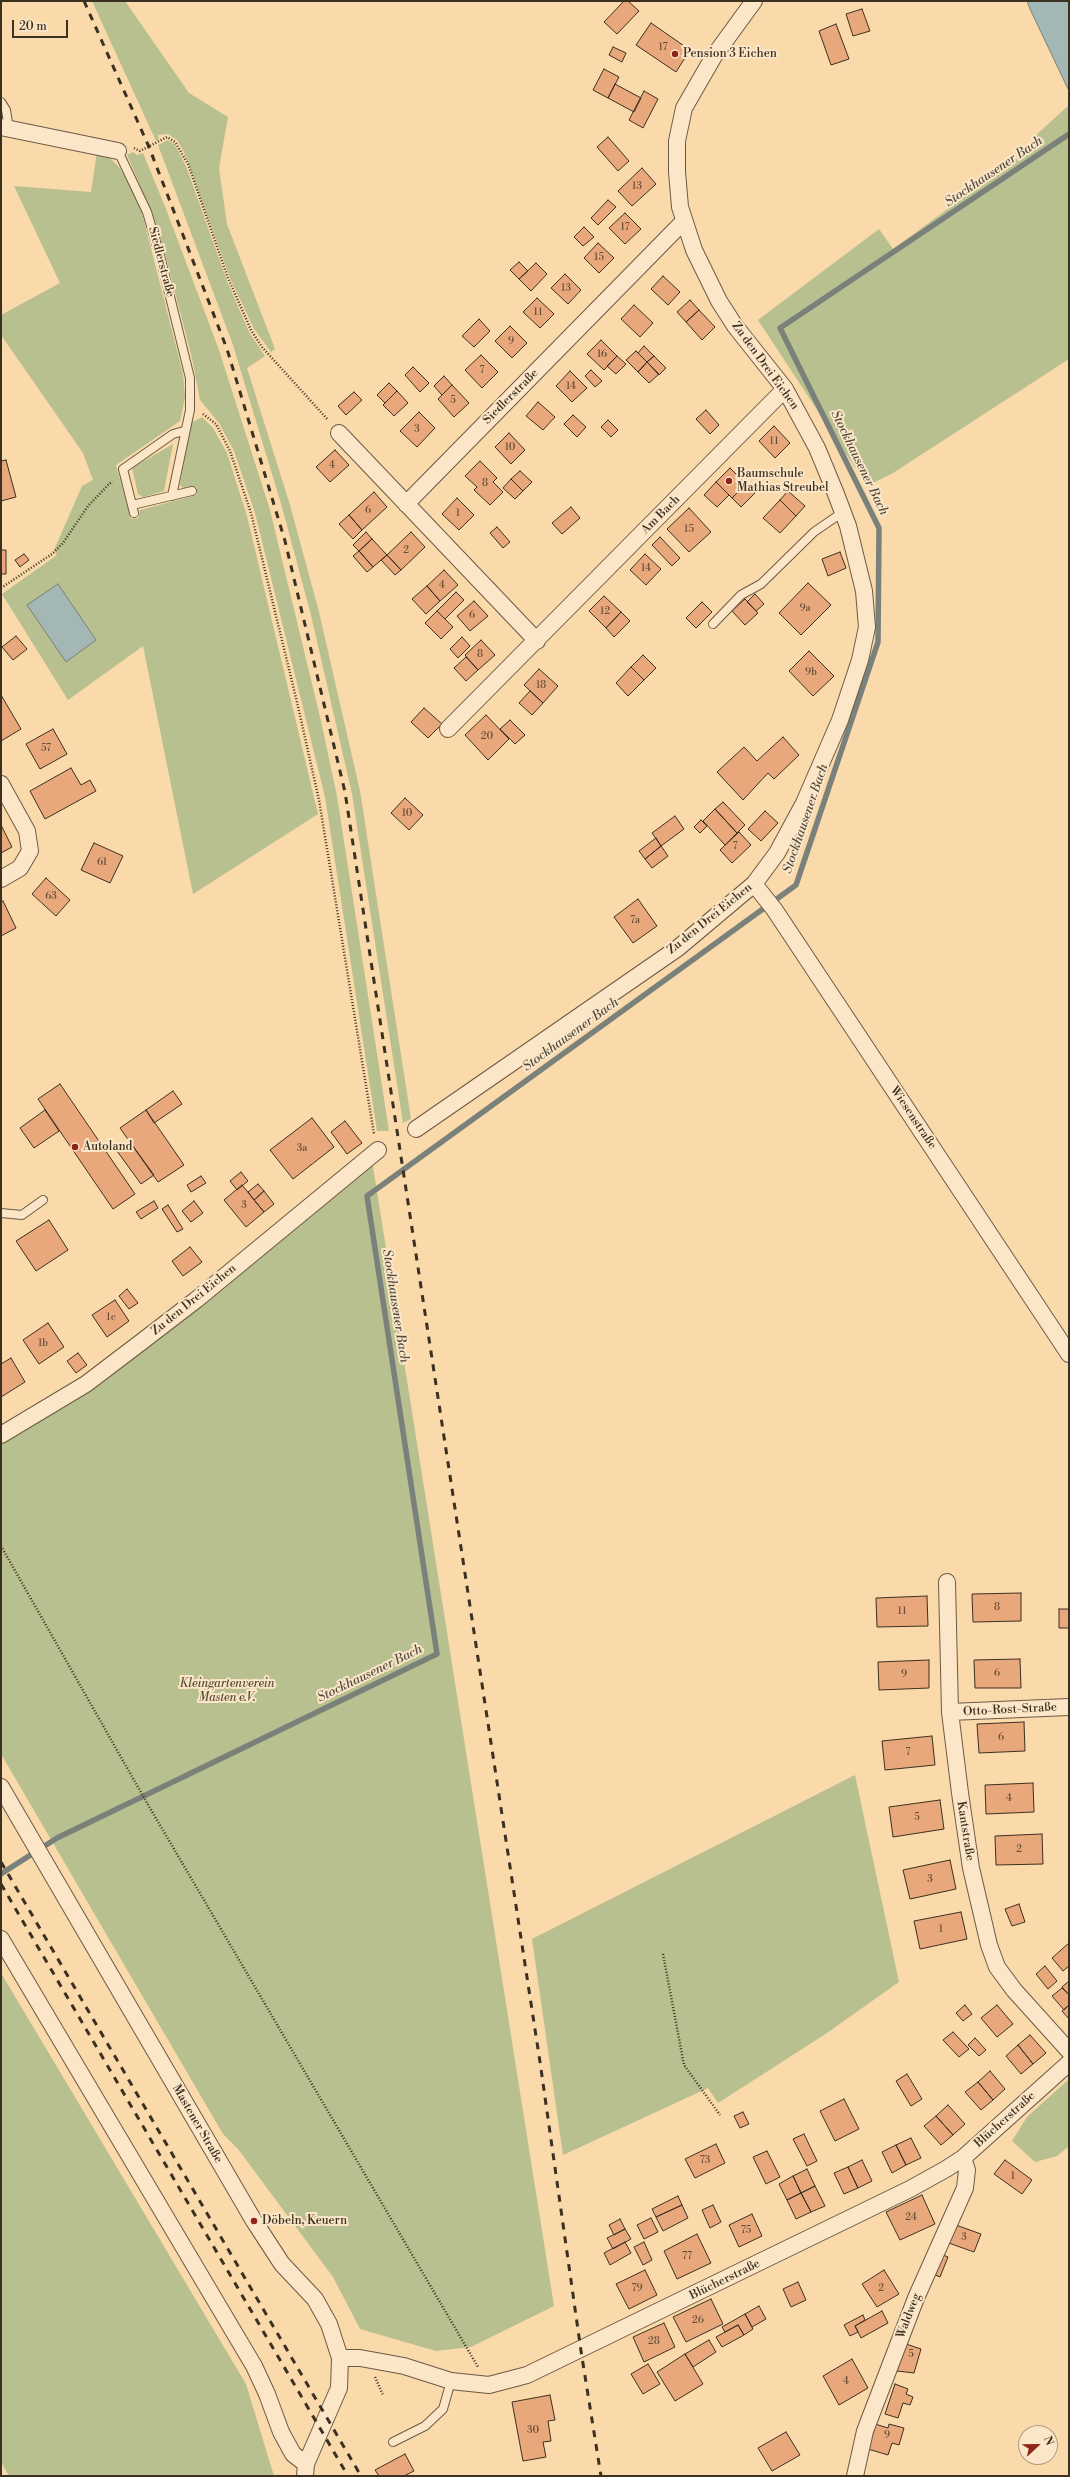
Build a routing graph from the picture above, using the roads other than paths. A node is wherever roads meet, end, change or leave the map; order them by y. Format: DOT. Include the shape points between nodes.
graph roads {
  1 [pos="754,1"];
  2 [pos="1,102"];
  3 [pos="5,128"];
  4 [pos="118,151"];
  5 [pos="684,221"];
  6 [pos="785,389"];
  7 [pos="184,431"];
  8 [pos="339,433"];
  9 [pos="192,491"];
  10 [pos="172,496"];
  11 [pos="406,504"];
  12 [pos="132,505"];
  13 [pos="843,512"];
  14 [pos="134,513"];
  15 [pos="713,624"];
  16 [pos="537,641"];
  17 [pos="448,730"];
  18 [pos="1,784"];
  19 [pos="1,878"];
  20 [pos="754,884"];
  21 [pos="416,1129"];
  22 [pos="378,1150"];
  23 [pos="43,1200"];
  24 [pos="1,1213"];
  25 [pos="1069,1354"];
  26 [pos="1,1435"];
  27 [pos="946,1582"];
  28 [pos="1069,1707"];
  29 [pos="950,1712"];
  30 [pos="1,1787"];
  31 [pos="1,1939"];
  32 [pos="1069,2051"];
  33 [pos="1069,2063"];
  34 [pos="963,2158"];
  35 [pos="340,2358"];
  36 [pos="452,2381"];
  37 [pos="393,2442"];
  38 [pos="306,2470"];
  39 [pos="855,2476"];
  1 -- 5 [label="street, Zu den Drei Eichen" via="714,56 684,108 677,141 677,172"];
  2 -- 3 [label="lane" via="6,110"];
  3 -- 4 [label="street"];
  4 -- 7 [label="lane, Siedlerstraße" via="147,212 190,378 190,410"];
  5 -- 6 [label="street, Zu den Drei Eichen" via="694,250 719,300 735,326"];
  5 -- 11 [label="street, Siedlerstraße"];
  6 -- 13 [label="street, Zu den Drei Eichen" via="817,448"];
  6 -- 16 [label="street, Am Bach"];
  7 -- 10 [label="lane, Siedlerstraße"];
  7 -- 12 [label="lane" via="174,434 123,469"];
  8 -- 11 [label="street"];
  9 -- 10 [label="lane"];
  10 -- 12 [label="lane"];
  11 -- 16 [label="street"];
  12 -- 14 [label="lane"];
  13 -- 15 [label="lane" via="814,532 761,584 741,594"];
  13 -- 20 [label="street, Zu den Drei Eichen" via="864,591 867,627 860,660 840,720 804,803 777,852"];
  16 -- 17 [label="street, Am Bach"];
  18 -- 19 [label="street" via="27,831 30,851 20,868"];
  20 -- 21 [label="street, Zu den Drei Eichen" via="678,948"];
  20 -- 25 [label="street, Wiesenstraße" via="774,909"];
  22 -- 26 [label="street, Zu den Drei Eichen" via="196,1300 86,1384"];
  23 -- 24 [label="lane" via="22,1216"];
  27 -- 29 [label="street, Kantstraße"];
  28 -- 29 [label="street, Otto-Rost-Straße"];
  29 -- 32 [label="street, Kantstraße" via="971,1868 989,1946 997,1967"];
  30 -- 35 [label="street, Mastener Straße" via="254,2221 282,2264 315,2299 330,2324"];
  31 -- 38 [label="street, Mastener Straße" via="254,2366 281,2432 293,2454"];
  33 -- 34 [label="street, Blücherstraße"];
  34 -- 36 [label="street, Blücherstraße" via="910,2189 581,2351 527,2375 489,2385"];
  34 -- 39 [label="street, Waldweg" via="967,2170 965,2188 916,2298 865,2431"];
  35 -- 36 [label="street, Blücherstraße" via="360,2358 404,2366"];
  35 -- 38 [label="street, Mastener Straße" via="339,2388"];
  36 -- 37 [label="lane" via="443,2408 426,2426"];
}
